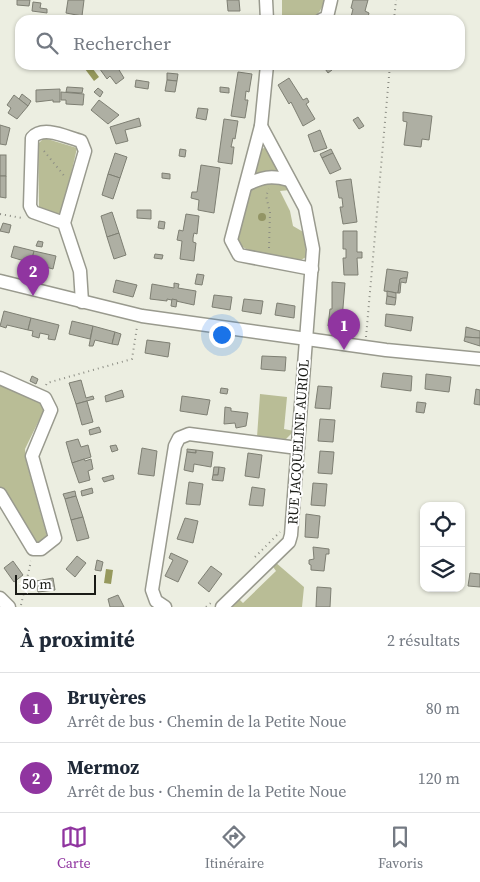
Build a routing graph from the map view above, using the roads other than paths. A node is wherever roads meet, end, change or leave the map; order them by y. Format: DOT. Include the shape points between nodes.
graph roads {
  1 [pos="266,0"];
  2 [pos="332,0"];
  3 [pos="267,15"];
  4 [pos="327,15"];
  5 [pos="267,70"];
  6 [pos="261,126"];
  7 [pos="289,180"];
  8 [pos="246,184"];
  9 [pos="64,224"];
  10 [pos="312,269"];
  11 [pos="0,280"];
  12 [pos="82,302"];
  13 [pos="307,338"];
  14 [pos="480,359"];
  15 [pos="0,378"];
  16 [pos="298,448"];
  17 [pos="0,494"];
  18 [pos="0,598"];
  19 [pos="217,604"];
  20 [pos="8,607"];
  21 [pos="165,607"];
  1 -- 3 [label="street"];
  2 -- 4 [label="street"];
  5 -- 6 [label="street"];
  6 -- 7 [label="street, RUE JACQUELINE AURIOL"];
  6 -- 8 [label="street"];
  7 -- 8 [label="street" via="268,176"];
  7 -- 10 [label="street, RUE JACQUELINE AURIOL" via="305,208 313,249"];
  8 -- 10 [label="street" via="230,240 239,255"];
  9 -- 9 [label="street" via="85,151 81,140 36,132 32,138 30,206 33,212"];
  9 -- 12 [label="street" via="80,271"];
  10 -- 13 [label="street, RUE JACQUELINE AURIOL"];
  11 -- 12 [label="street"];
  12 -- 13 [label="street" via="139,315"];
  13 -- 14 [label="street"];
  13 -- 16 [label="street, RUE JACQUELINE AURIOL"];
  15 -- 17 [label="street" via="46,398 51,410 32,456 55,538 41,549 33,548"];
  16 -- 19 [label="street, RUE JACQUELINE AURIOL" via="289,542"];
  16 -- 21 [label="street" via="189,434 179,438 175,446 152,590 156,600"];
  18 -- 20 [label="street"];
}
